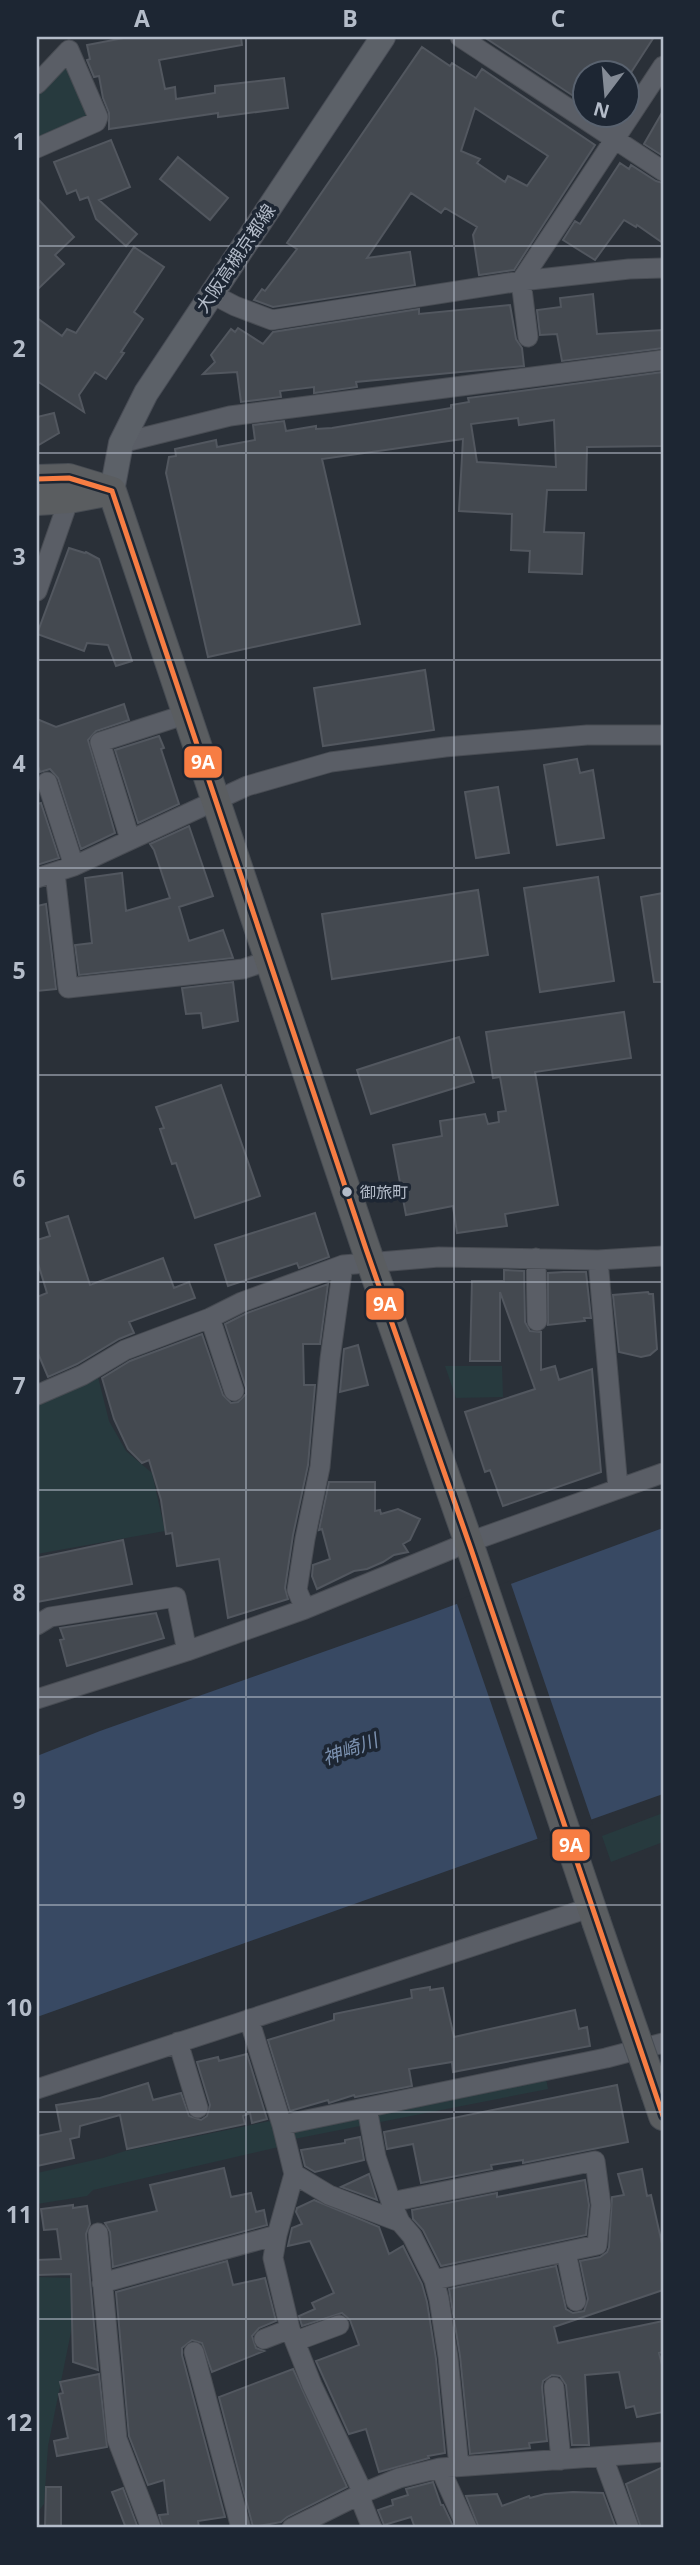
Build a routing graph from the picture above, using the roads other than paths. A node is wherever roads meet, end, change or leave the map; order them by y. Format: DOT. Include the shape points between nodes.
graph roads {
  1 [pos="383,37"];
  2 [pos="460,37"];
  3 [pos="663,66"];
  4 [pos="41,70"];
  5 [pos="616,140"];
  6 [pos="37,148"];
  7 [pos="663,171"];
  8 [pos="663,268"];
  9 [pos="521,281"];
  10 [pos="210,293"];
  11 [pos="528,338"];
  12 [pos="663,360"];
  13 [pos="121,443"];
  14 [pos="37,479"];
  15 [pos="112,491"];
  16 [pos="69,499"];
  17 [pos="37,501"];
  18 [pos="37,591"];
  19 [pos="187,713"];
  20 [pos="663,735"];
  21 [pos="47,782"];
  22 [pos="216,800"];
  23 [pos="130,839"];
  24 [pos="74,866"];
  25 [pos="46,876"];
  26 [pos="271,960"];
  27 [pos="663,1256"];
  28 [pos="536,1258"];
  29 [pos="598,1260"];
  30 [pos="371,1263"];
  31 [pos="343,1265"];
  32 [pos="209,1318"];
  33 [pos="537,1321"];
  34 [pos="234,1391"];
  35 [pos="37,1395"];
  36 [pos="663,1473"];
  37 [pos="618,1488"];
  38 [pos="470,1545"];
  39 [pos="304,1609"];
  40 [pos="37,1625"];
  41 [pos="187,1651"];
  42 [pos="37,1699"];
  43 [pos="592,1907"];
  44 [pos="249,2019"];
  45 [pos="178,2042"];
  46 [pos="663,2043"];
  47 [pos="37,2089"];
  48 [pos="660,2106"];
  49 [pos="198,2108"];
  50 [pos="367,2108"];
  51 [pos="282,2125"];
  52 [pos="294,2174"];
  53 [pos="391,2202"];
  54 [pos="400,2222"];
  55 [pos="98,2233"];
  56 [pos="277,2235"];
  57 [pos="566,2252"];
  58 [pos="434,2280"];
  59 [pos="102,2283"];
  60 [pos="576,2301"];
  61 [pos="339,2325"];
  62 [pos="293,2335"];
  63 [pos="264,2339"];
  64 [pos="194,2352"];
  65 [pos="554,2388"];
  66 [pos="663,2452"];
  67 [pos="603,2457"];
  68 [pos="561,2460"];
  69 [pos="449,2467"];
  70 [pos="363,2493"];
  71 [pos="151,2528"];
  72 [pos="240,2528"];
  73 [pos="292,2528"];
  74 [pos="372,2528"];
  75 [pos="467,2528"];
  76 [pos="629,2528"];
  1 -- 10 [label="main road, 大阪高槻京都線"];
  2 -- 5 [label="street"];
  3 -- 5 [label="street"];
  4 -- 6 [label="street" via="69,50 98,117"];
  5 -- 7 [label="street"];
  5 -- 9 [label="street"];
  8 -- 9 [label="street"];
  9 -- 10 [label="street" via="272,320"];
  9 -- 11 [label="street"];
  10 -- 13 [label="main road, 大阪高槻京都線" via="146,393"];
  12 -- 13 [label="street" via="230,415"];
  13 -- 15 [label="main road, 大阪高槻京都線"];
  14 -- 15 [label="highway" via="69,478"];
  15 -- 16 [label="highway"];
  15 -- 19 [label="highway"];
  16 -- 17 [label="highway"];
  16 -- 18 [label="street"];
  19 -- 22 [label="highway"];
  19 -- 23 [label="street" via="100,742"];
  20 -- 22 [label="street" via="587,735 331,762 247,786"];
  21 -- 24 [label="street"];
  22 -- 23 [label="street"];
  22 -- 26 [label="highway"];
  23 -- 24 [label="street"];
  24 -- 25 [label="street"];
  25 -- 26 [label="street" via="68,988 243,969"];
  26 -- 30 [label="highway"];
  27 -- 29 [label="street"];
  28 -- 29 [label="street"];
  28 -- 30 [label="street" via="439,1256"];
  28 -- 33 [label="street"];
  29 -- 37 [label="street"];
  30 -- 31 [label="street"];
  30 -- 38 [label="highway"];
  31 -- 32 [label="street"];
  31 -- 39 [label="street" via="320,1466 298,1590"];
  32 -- 34 [label="street"];
  32 -- 35 [label="street" via="125,1350"];
  36 -- 37 [label="street"];
  37 -- 38 [label="street"];
  38 -- 39 [label="street"];
  38 -- 43 [label="highway"];
  39 -- 41 [label="street"];
  40 -- 41 [label="street" via="50,1618 176,1597"];
  41 -- 42 [label="street"];
  43 -- 44 [label="street"];
  43 -- 48 [label="highway, bridge"];
  44 -- 45 [label="street"];
  44 -- 51 [label="street"];
  45 -- 47 [label="street"];
  45 -- 49 [label="street"];
  46 -- 50 [label="street"];
  50 -- 51 [label="street"];
  50 -- 53 [label="street"];
  51 -- 52 [label="street"];
  52 -- 54 [label="street" via="329,2195"];
  52 -- 56 [label="street"];
  53 -- 54 [label="street"];
  53 -- 57 [label="street" via="595,2161 601,2205 597,2245"];
  54 -- 58 [label="street"];
  55 -- 59 [label="street"];
  56 -- 59 [label="street"];
  56 -- 62 [label="street" via="273,2258"];
  57 -- 58 [label="street"];
  57 -- 60 [label="street"];
  58 -- 69 [label="street" via="448,2357"];
  59 -- 71 [label="street" via="117,2439"];
  61 -- 62 [label="street"];
  62 -- 63 [label="street"];
  62 -- 70 [label="street"];
  64 -- 72 [label="street"];
  65 -- 68 [label="street"];
  66 -- 67 [label="street"];
  67 -- 68 [label="street"];
  67 -- 76 [label="street"];
  68 -- 69 [label="street"];
  69 -- 70 [label="street" via="399,2478"];
  69 -- 75 [label="street"];
  70 -- 73 [label="street"];
  70 -- 74 [label="street"];
}
